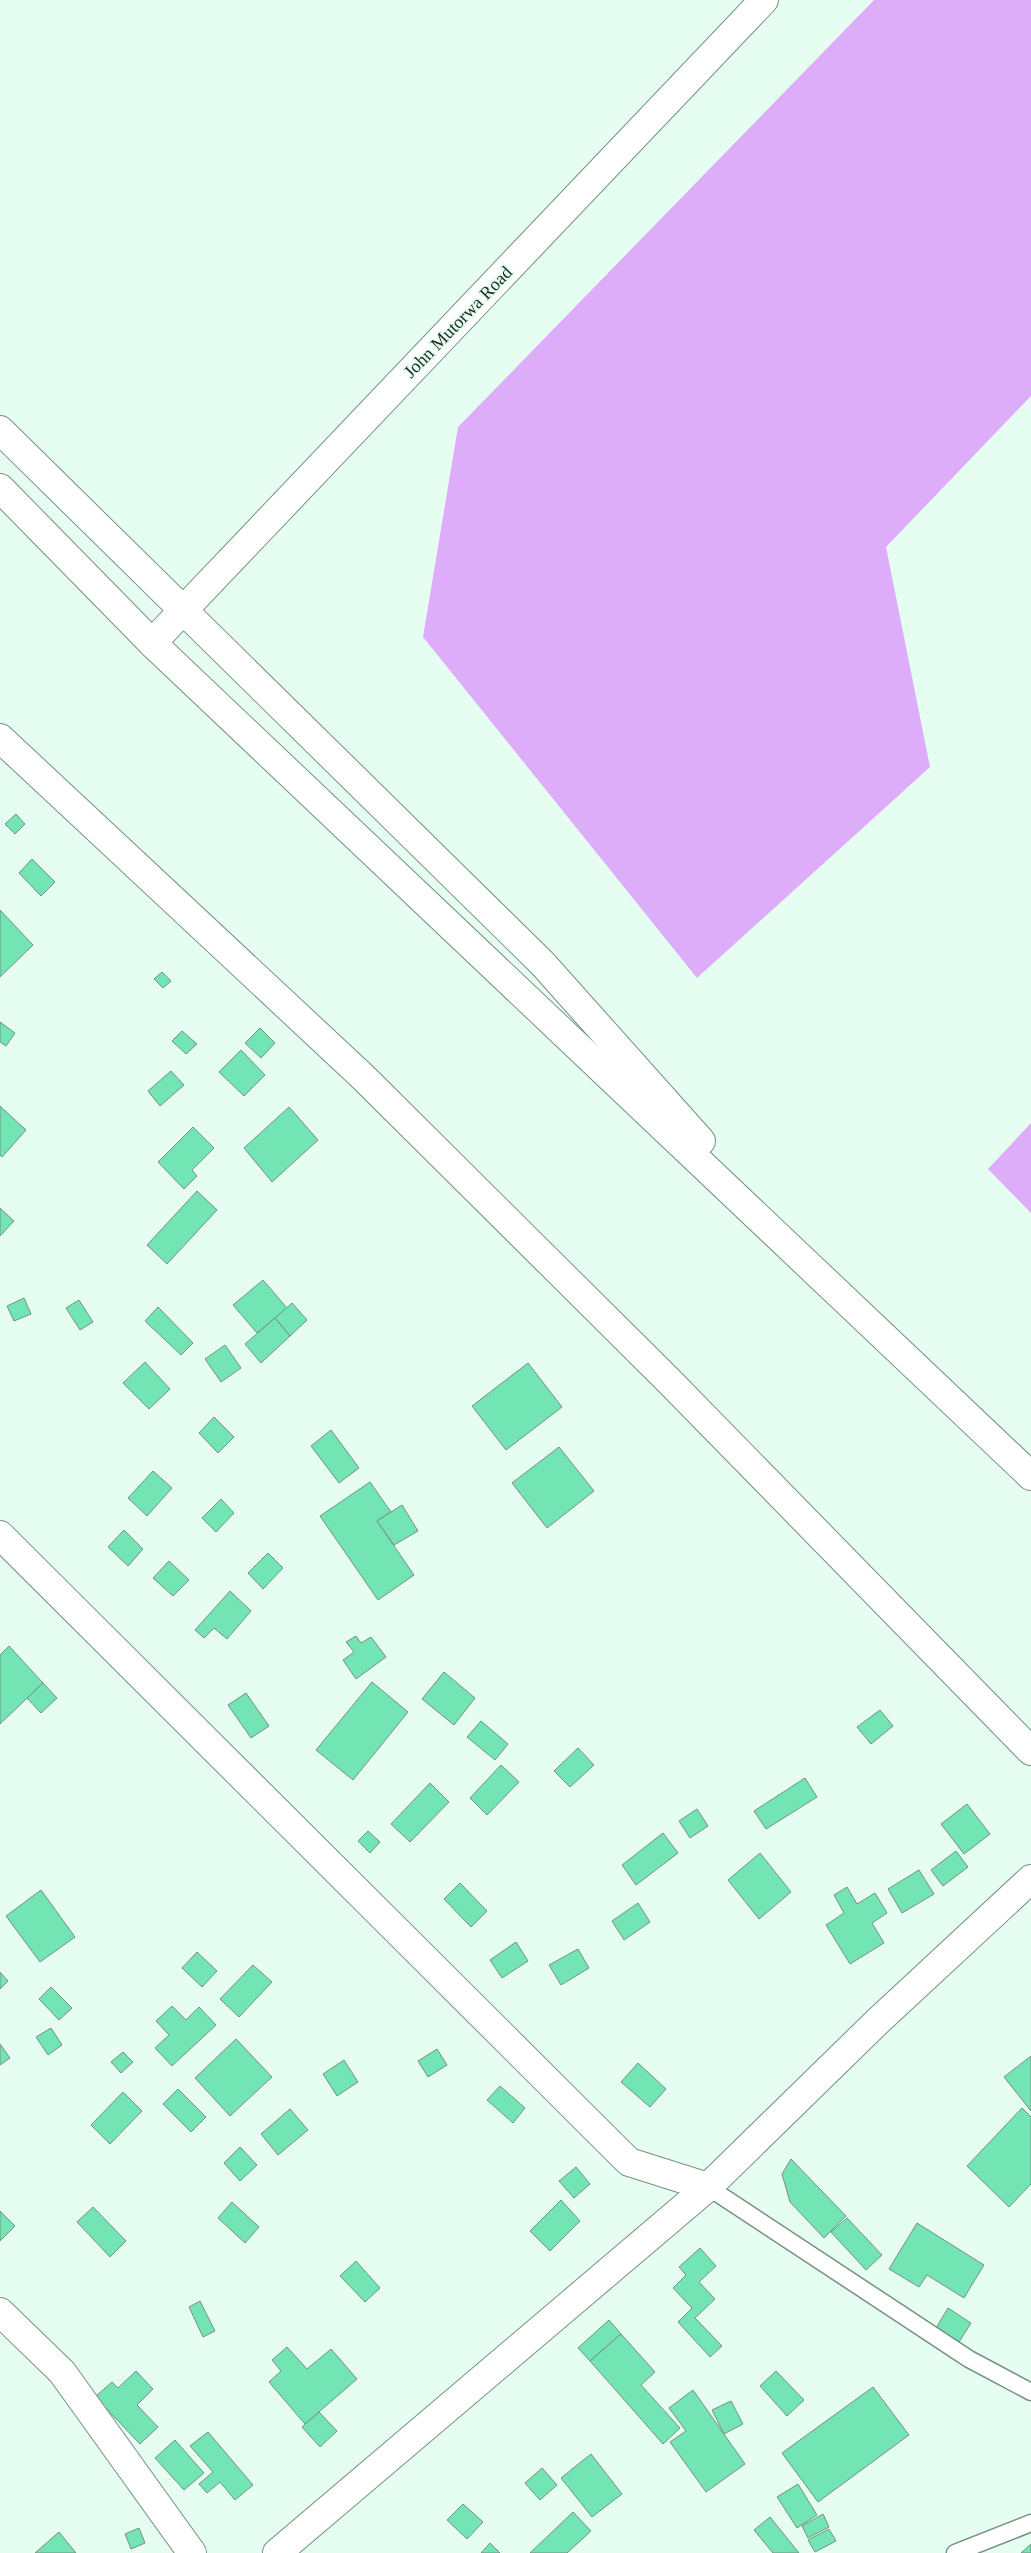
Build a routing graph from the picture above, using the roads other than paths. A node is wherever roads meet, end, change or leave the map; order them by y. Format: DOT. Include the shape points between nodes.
graph roads {
  1 [pos="764,0"];
  2 [pos="0,430"];
  3 [pos="0,488"];
  4 [pos="184,610"];
  5 [pos="152,643"];
  6 [pos="0,738"];
  7 [pos="824,1278"];
  8 [pos="1031,1476"];
  9 [pos="0,1535"];
  10 [pos="1031,1751"];
  11 [pos="1031,1880"];
  12 [pos="708,2186"];
  13 [pos="0,2312"];
  14 [pos="1031,2392"];
  15 [pos="1031,2523"];
  16 [pos="192,2553"];
  17 [pos="277,2553"];
  18 [pos="955,2553"];
  1 -- 4 [label="main road, John Mutorwa Road"];
  2 -- 4 [label="main road"];
  3 -- 5 [label="main road"];
  4 -- 5 [label="main road, John Mutorwa Road"];
  4 -- 7 [label="main road" via="543,964"];
  5 -- 7 [label="main road"];
  6 -- 10 [label="main road" via="370,1084 669,1381"];
  7 -- 8 [label="main road"];
  9 -- 12 [label="main road" via="629,2162"];
  11 -- 12 [label="main road" via="878,2021"];
  12 -- 14 [label="lane" via="969,2359"];
  12 -- 17 [label="main road"];
  13 -- 16 [label="main road" via="62,2372"];
  15 -- 18 [label="lane"];
}
